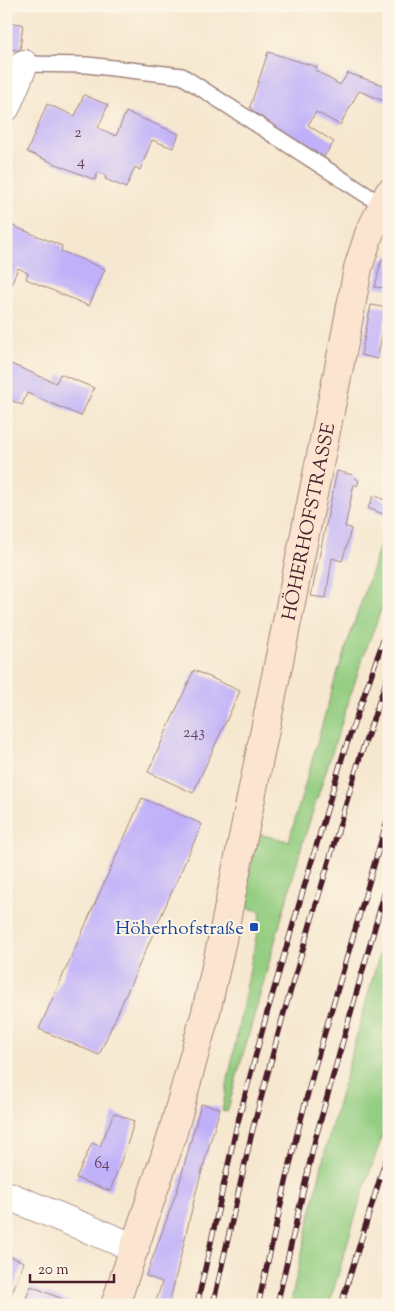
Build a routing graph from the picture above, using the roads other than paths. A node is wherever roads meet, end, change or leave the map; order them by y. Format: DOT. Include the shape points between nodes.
graph roads {
  1 [pos="15,65"];
  2 [pos="6,107"];
  3 [pos="386,199"];
  4 [pos="6,1195"];
  5 [pos="135,1248"];
  6 [pos="115,1305"];
  1 -- 2 [label="street"];
  1 -- 3 [label="lane, HÖHERHOFSTRASSE" via="86,65 182,76"];
  3 -- 5 [label="street, HÖHERHOFSTRASSE" via="369,234 358,268 206,1012 171,1139"];
  4 -- 5 [label="street"];
  5 -- 6 [label="street, HÖHERHOFSTRASSE"];
}
